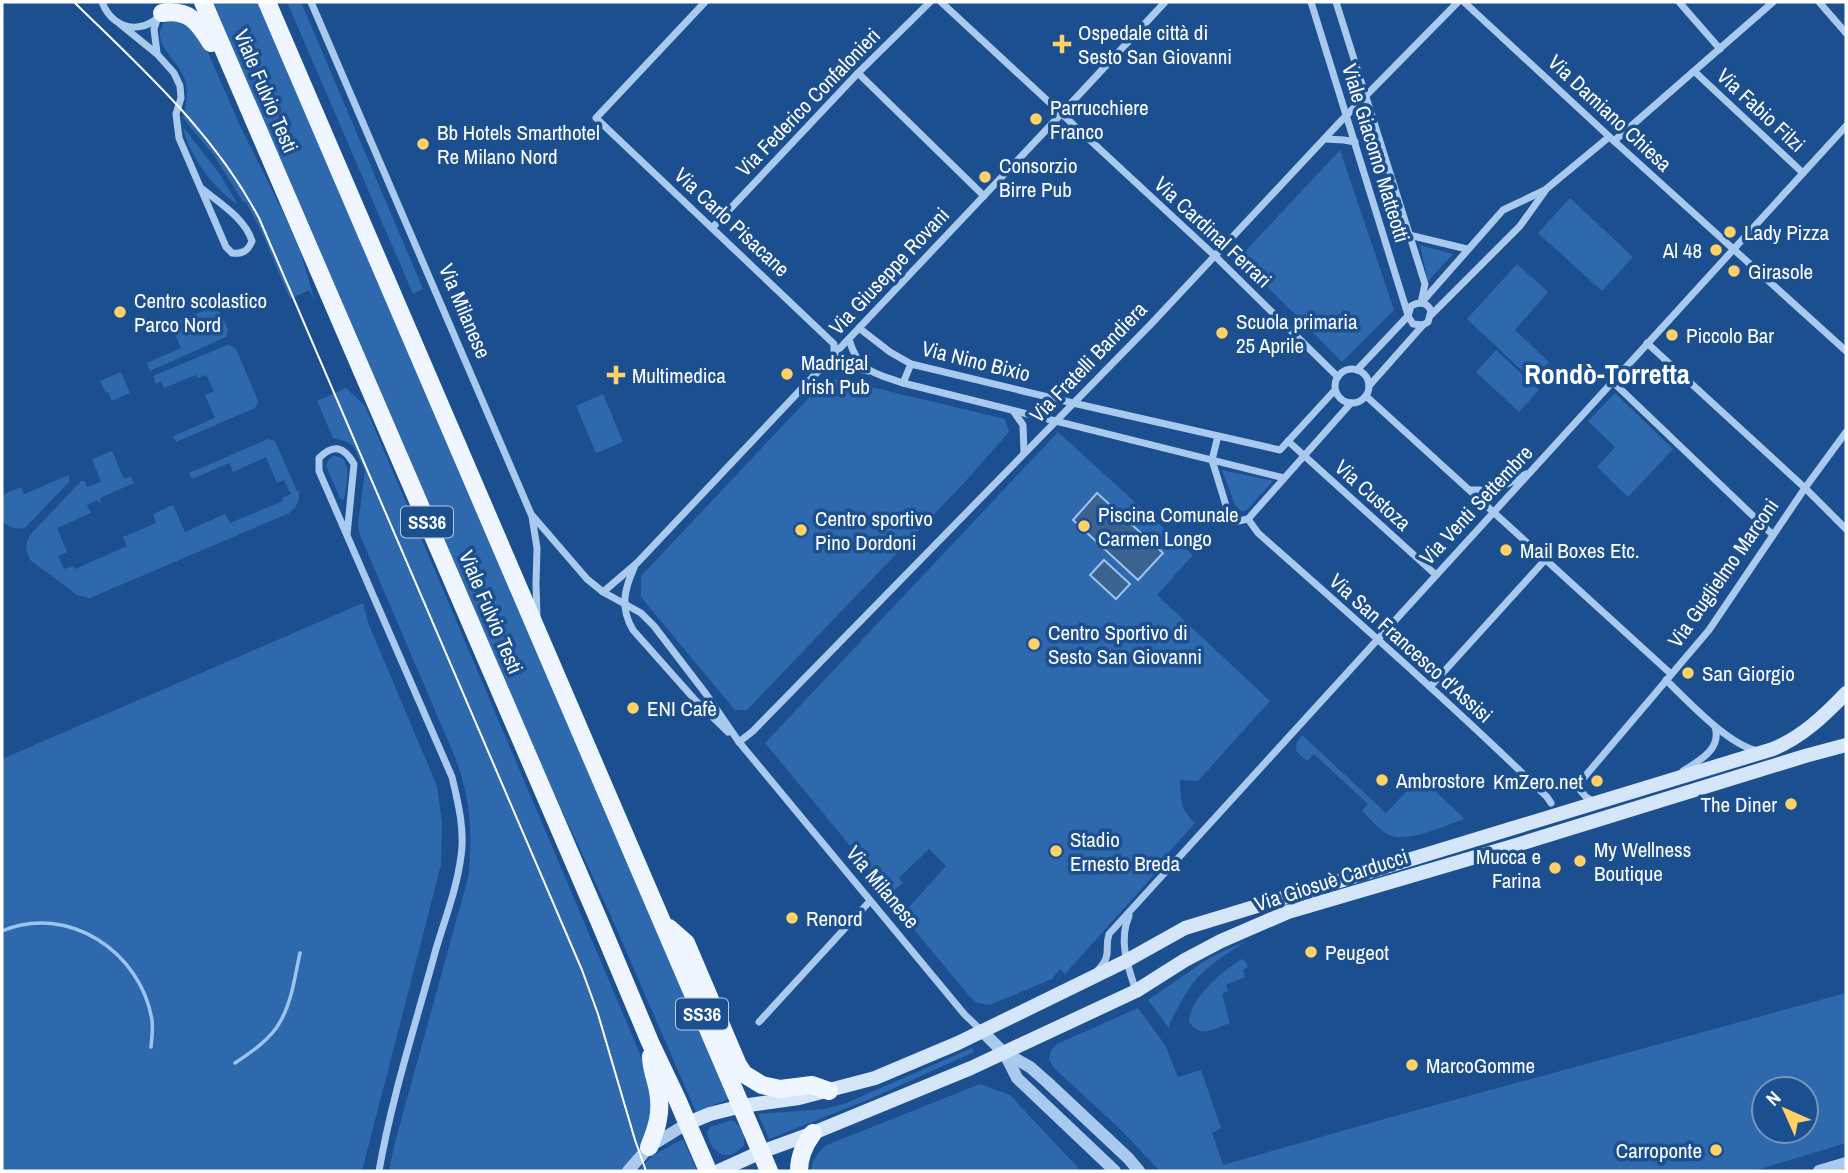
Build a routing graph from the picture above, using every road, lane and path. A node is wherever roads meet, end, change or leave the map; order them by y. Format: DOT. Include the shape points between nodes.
graph roads {
  1 [pos="102,2"];
  2 [pos="203,2"];
  3 [pos="267,2"];
  4 [pos="312,2"];
  5 [pos="705,2"];
  6 [pos="930,2"];
  7 [pos="940,2"];
  8 [pos="1165,2"];
  9 [pos="1311,2"];
  10 [pos="1336,2"];
  11 [pos="1458,2"];
  12 [pos="1464,2"];
  13 [pos="1679,2"];
  14 [pos="1773,2"];
  15 [pos="1819,2"];
  16 [pos="163,11"];
  17 [pos="120,24"];
  18 [pos="1846,33"];
  19 [pos="1720,49"];
  20 [pos="157,54"];
  21 [pos="1695,72"];
  22 [pos="858,73"];
  23 [pos="1366,97"];
  24 [pos="1061,114"];
  25 [pos="1347,115"];
  26 [pos="1846,126"];
  27 [pos="1325,139"];
  28 [pos="1611,139"];
  29 [pos="1355,142"];
  30 [pos="264,146"];
  31 [pos="1803,173"];
  32 [pos="201,188"];
  33 [pos="1545,190"];
  34 [pos="984,196"];
  35 [pos="713,227"];
  36 [pos="1409,235"];
  37 [pos="1467,248"];
  38 [pos="1734,249"];
  39 [pos="1215,256"];
  40 [pos="1422,303"];
  41 [pos="1431,315"];
  42 [pos="1408,316"];
  43 [pos="1423,325"];
  44 [pos="859,328"];
  45 [pos="849,339"];
  46 [pos="1647,343"];
  47 [pos="1846,351"];
  48 [pos="834,354"];
  49 [pos="911,364"];
  50 [pos="1357,370"];
  51 [pos="869,371"];
  52 [pos="1338,377"];
  53 [pos="1613,382"];
  54 [pos="903,383"];
  55 [pos="1368,386"];
  56 [pos="1335,390"];
  57 [pos="1366,396"];
  58 [pos="1073,403"];
  59 [pos="1352,403"];
  60 [pos="1013,411"];
  61 [pos="1055,422"];
  62 [pos="1846,432"];
  63 [pos="1218,436"];
  64 [pos="1288,441"];
  65 [pos="1024,453"];
  66 [pos="1304,456"];
  67 [pos="1212,460"];
  68 [pos="1533,470"];
  69 [pos="1284,478"];
  70 [pos="1805,488"];
  71 [pos="1470,490"];
  72 [pos="531,514"];
  73 [pos="1494,514"];
  74 [pos="1248,519"];
  75 [pos="1846,530"];
  76 [pos="1773,535"];
  77 [pos="347,536"];
  78 [pos="1545,560"];
  79 [pos="637,563"];
  80 [pos="1436,575"];
  81 [pos="603,592"];
  82 [pos="625,606"];
  83 [pos="538,632"];
  84 [pos="1377,639"];
  85 [pos="1669,677"];
  86 [pos="1430,687"];
  87 [pos="1846,693"];
  88 [pos="1715,726"];
  89 [pos="739,742"];
  90 [pos="1846,745"];
  91 [pos="1766,752"];
  92 [pos="1664,782"];
  93 [pos="1591,800"];
  94 [pos="1551,803"];
  95 [pos="870,901"];
  96 [pos="1132,909"];
  97 [pos="664,923"];
  98 [pos="1126,961"];
  99 [pos="1086,980"];
  100 [pos="1136,991"];
  101 [pos="760,1022"];
  102 [pos="982,1031"];
  103 [pos="650,1042"];
  104 [pos="1003,1052"];
  105 [pos="829,1091"];
  106 [pos="742,1106"];
  107 [pos="688,1123"];
  108 [pos="813,1133"];
  109 [pos="649,1147"];
  110 [pos="761,1152"];
  111 [pos="1846,1163"];
  112 [pos="379,1171"];
  113 [pos="628,1171"];
  114 [pos="708,1171"];
  115 [pos="719,1171"];
  116 [pos="769,1171"];
  117 [pos="799,1171"];
  118 [pos="1115,1171"];
  119 [pos="1139,1171"];
  120 [pos="1819,1171"];
  1 -- 17 [label="street"];
  2 -- 30 [label="main road, Viale Fulvio Testi / SS36"];
  3 -- 83 [label="main road, Viale Fulvio Testi / SS36"];
  4 -- 72 [label="street, Via Milanese"];
  5 -- 35 [label="street, Via Carlo Pisacane" via="596,118"];
  6 -- 22 [label="street, Via Federico Confalonieri"];
  7 -- 24 [label="street, Via Cardinal Ferrari"];
  8 -- 24 [label="street, Via Giuseppe Rovani"];
  9 -- 25 [label="street, Viale Giacomo Matteotti"];
  10 -- 23 [label="street, Viale Giacomo Matteotti"];
  11 -- 23 [label="street, Via Fratelli Bandiera"];
  12 -- 28 [label="street, Via Damiano Chiesa"];
  13 -- 19 [label="street"];
  14 -- 19 [label="street"];
  15 -- 18 [label="street"];
  16 -- 17 [label="street" via="149,24"];
  16 -- 20 [label="street" via="154,29"];
  16 -- 30 [label="main road" via="189,15 201,26 248,124"];
  17 -- 20 [label="street"];
  19 -- 21 [label="street"];
  20 -- 32 [label="street" via="180,86 179,138"];
  21 -- 28 [label="street"];
  21 -- 31 [label="street, Via Fabio Filzi"];
  22 -- 34 [label="street"];
  22 -- 35 [label="street, Via Federico Confalonieri"];
  23 -- 25 [label="street, Via Fratelli Bandiera"];
  23 -- 36 [label="street, Viale Giacomo Matteotti"];
  24 -- 34 [label="street, Via Giuseppe Rovani"];
  24 -- 39 [label="street, Via Cardinal Ferrari"];
  25 -- 27 [label="street, Via Fratelli Bandiera"];
  25 -- 29 [label="street, Viale Giacomo Matteotti"];
  26 -- 31 [label="street, Via Venti Settembre"];
  27 -- 29 [label="street"];
  27 -- 39 [label="street, Via Fratelli Bandiera"];
  28 -- 33 [label="street"];
  28 -- 38 [label="street, Via Damiano Chiesa"];
  29 -- 42 [label="street, Viale Giacomo Matteotti"];
  30 -- 103 [label="main road, Viale Fulvio Testi / SS36"];
  31 -- 38 [label="street, Via Venti Settembre"];
  32 -- 32 [label="street" via="250,232 248,249 240,254 226,247"];
  33 -- 37 [label="street" via="1503,210"];
  33 -- 41 [label="street" via="1520,226"];
  34 -- 44 [label="street, Via Giuseppe Rovani"];
  35 -- 48 [label="street, Via Carlo Pisacane" via="834,344"];
  36 -- 37 [label="street, Viale Giacomo Matteotti"];
  36 -- 40 [label="street, Viale Giacomo Matteotti" via="1425,284"];
  37 -- 40 [label="street"];
  38 -- 46 [label="street, Via Venti Settembre"];
  38 -- 47 [label="street, Via Damiano Chiesa"];
  39 -- 52 [label="street, Via Cardinal Ferrari"];
  39 -- 58 [label="street, Via Fratelli Bandiera"];
  40 -- 41 [label="street"];
  40 -- 42 [label="street" via="1412,306"];
  41 -- 43 [label="street"];
  42 -- 43 [label="street" via="1413,324"];
  42 -- 50 [label="street"];
  43 -- 55 [label="street"];
  44 -- 45 [label="street, Via Giuseppe Rovani"];
  44 -- 49 [label="street, Via Nino Bixio"];
  45 -- 48 [label="street, Via Giuseppe Rovani"];
  45 -- 51 [label="street" via="853,354"];
  46 -- 53 [label="street, Via Venti Settembre"];
  46 -- 70 [label="street"];
  48 -- 51 [label="street, Via Nino Bixio" via="848,367"];
  48 -- 79 [label="street, Via Giuseppe Rovani"];
  49 -- 54 [label="street"];
  49 -- 58 [label="street, Via Nino Bixio"];
  50 -- 52 [label="street" via="1346,370"];
  50 -- 55 [label="street"];
  51 -- 54 [label="street, Via Nino Bixio"];
  52 -- 56 [label="street"];
  53 -- 68 [label="street, Via Venti Settembre"];
  53 -- 76 [label="street"];
  54 -- 60 [label="street, Via Nino Bixio"];
  55 -- 57 [label="street"];
  56 -- 59 [label="street" via="1341,399"];
  56 -- 64 [label="street"];
  57 -- 59 [label="street"];
  57 -- 71 [label="street"];
  58 -- 61 [label="street, Via Fratelli Bandiera"];
  58 -- 63 [label="street, Via Nino Bixio"];
  59 -- 66 [label="street"];
  60 -- 61 [label="street, Via Nino Bixio"];
  60 -- 65 [label="street, Via Nino Bixio" via="1023,425"];
  61 -- 65 [label="street, Via Fratelli Bandiera"];
  61 -- 67 [label="street, Via Nino Bixio"];
  62 -- 70 [label="street, Via Guglielmo Marconi"];
  63 -- 64 [label="street, Via Nino Bixio" via="1280,450"];
  63 -- 67 [label="street"];
  64 -- 66 [label="street, Via Custoza"];
  65 -- 89 [label="street, Via Fratelli Bandiera"];
  66 -- 69 [label="street"];
  66 -- 80 [label="street, Via Custoza"];
  67 -- 69 [label="street, Via Nino Bixio"];
  67 -- 74 [label="street" via="1228,512 1238,521"];
  68 -- 71 [label="street" via="1502,488"];
  68 -- 73 [label="street, Via Venti Settembre"];
  69 -- 74 [label="street"];
  70 -- 75 [label="street"];
  70 -- 76 [label="street, Via Guglielmo Marconi"];
  71 -- 73 [label="street"];
  72 -- 81 [label="street, Via Milanese"];
  72 -- 83 [label="street" via="537,548"];
  73 -- 78 [label="street"];
  73 -- 80 [label="street, Via Venti Settembre"];
  74 -- 84 [label="street, Via San Francesco d'Assisi"];
  76 -- 85 [label="street, Via Guglielmo Marconi" via="1709,630"];
  77 -- 77 [label="street" via="354,464 337,448 319,458 318,471"];
  77 -- 112 [label="street" via="452,777 461,822 458,868"];
  78 -- 85 [label="street"];
  78 -- 86 [label="street"];
  79 -- 81 [label="street, Via Giuseppe Rovani"];
  79 -- 82 [label="street, Via Giuseppe Rovani" via="626,589"];
  80 -- 84 [label="street, Via Venti Settembre"];
  81 -- 82 [label="street, Via Milanese"];
  82 -- 89 [label="street, Via Milanese" via="654,626"];
  82 -- 89 [label="street, Via Milanese" via="633,630"];
  83 -- 97 [label="main road, Viale Fulvio Testi / SS36"];
  84 -- 86 [label="street, Via San Francesco d'Assisi"];
  84 -- 96 [label="street, Via Venti Settembre"];
  85 -- 88 [label="street"];
  85 -- 93 [label="street, Via Guglielmo Marconi" via="1581,781 1580,790"];
  86 -- 94 [label="street, Via San Francesco d'Assisi"];
  87 -- 91 [label="main road, Via Giosuè Carducci" via="1802,734"];
  88 -- 91 [label="street" via="1744,747"];
  88 -- 92 [label="street" via="1717,743 1700,761"];
  89 -- 95 [label="street, Via Milanese"];
  90 -- 100 [label="main road, Via Giosuè Carducci" via="1288,912 1185,960"];
  91 -- 92 [label="main road, Via Giosuè Carducci"];
  92 -- 93 [label="main road, Via Giosuè Carducci"];
  93 -- 98 [label="main road, Via Giosuè Carducci" via="1185,928"];
  95 -- 101 [label="street"];
  95 -- 102 [label="street, Via Milanese"];
  96 -- 98 [label="street, Via Venti Settembre" via="1125,926"];
  96 -- 99 [label="street, Via Venti Settembre" via="1109,934 1107,958"];
  97 -- 105 [label="main road" via="686,943 744,1074 780,1089 812,1085"];
  97 -- 106 [label="main road, Viale Fulvio Testi / SS36"];
  98 -- 99 [label="main road, Via Giosuè Carducci"];
  98 -- 100 [label="street, Via Venti Settembre"];
  99 -- 102 [label="main road, Via Giosuè Carducci"];
  100 -- 104 [label="main road, Via Giosuè Carducci"];
  102 -- 104 [label="street, Via Milanese"];
  102 -- 105 [label="main road, Via Giosuè Carducci" via="875,1079"];
  103 -- 107 [label="main road, Viale Fulvio Testi / SS36"];
  103 -- 109 [label="main road" via="660,1113"];
  104 -- 108 [label="main road, Via Giosuè Carducci"];
  104 -- 118 [label="street, Via Milanese" via="1017,1078"];
  104 -- 119 [label="street, Via Milanese" via="1030,1067"];
  105 -- 106 [label="main road, Via Giosuè Carducci"];
  106 -- 107 [label="main road"];
  106 -- 110 [label="main road, Viale Fulvio Testi"];
  107 -- 109 [label="street"];
  107 -- 114 [label="main road, Viale Fulvio Testi"];
  108 -- 110 [label="main road, Via Giosuè Carducci"];
  108 -- 117 [label="main road" via="802,1149"];
  109 -- 113 [label="street"];
  110 -- 115 [label="main road"];
  110 -- 116 [label="main road, Viale Fulvio Testi"];
  111 -- 120 [label="street"];
}
